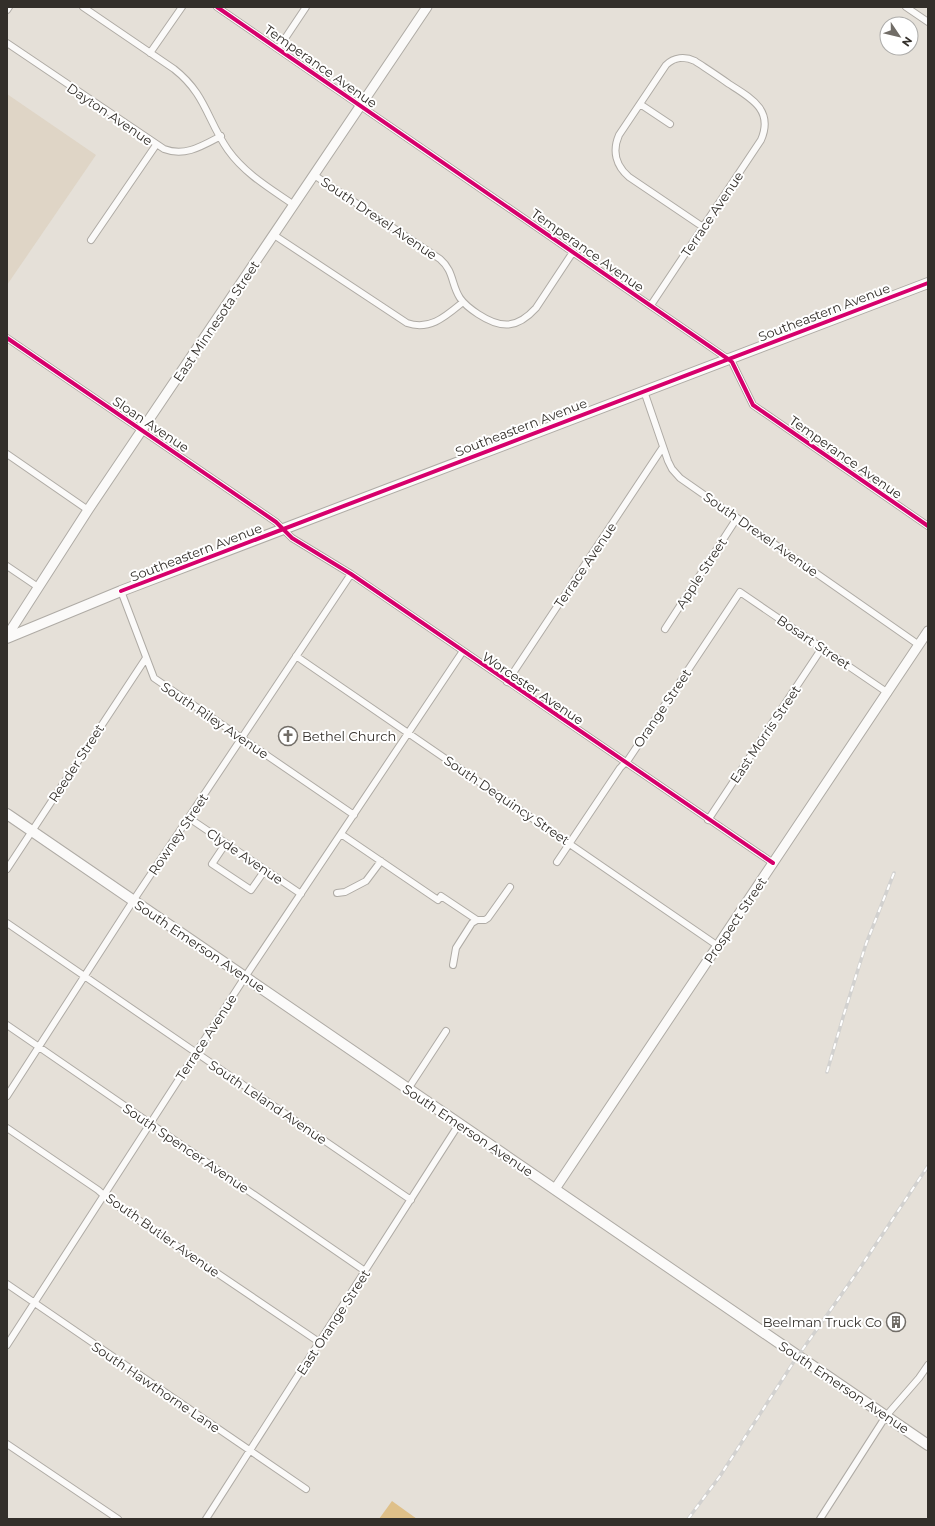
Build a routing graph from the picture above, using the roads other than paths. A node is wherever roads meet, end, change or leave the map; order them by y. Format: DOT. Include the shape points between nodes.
graph roads {
  1 [pos="10,7"];
  2 [pos="83,7"];
  3 [pos="182,7"];
  4 [pos="217,7"];
  5 [pos="306,7"];
  6 [pos="427,7"];
  7 [pos="906,7"];
  8 [pos="7,10"];
  9 [pos="928,22"];
  10 [pos="7,43"];
  11 [pos="278,49"];
  12 [pos="150,53"];
  13 [pos="640,104"];
  14 [pos="361,106"];
  15 [pos="670,124"];
  16 [pos="221,136"];
  17 [pos="156,145"];
  18 [pos="314,175"];
  19 [pos="294,205"];
  20 [pos="703,227"];
  21 [pos="274,235"];
  22 [pos="91,240"];
  23 [pos="573,252"];
  24 [pos="928,283"];
  25 [pos="463,302"];
  26 [pos="650,305"];
  27 [pos="7,338"];
  28 [pos="728,359"];
  29 [pos="644,391"];
  30 [pos="142,430"];
  31 [pos="663,447"];
  32 [pos="7,454"];
  33 [pos="88,510"];
  34 [pos="737,518"];
  35 [pos="928,526"];
  36 [pos="282,529"];
  37 [pos="7,566"];
  38 [pos="351,574"];
  39 [pos="38,587"];
  40 [pos="121,591"];
  41 [pos="740,592"];
  42 [pos="665,629"];
  43 [pos="928,631"];
  44 [pos="7,637"];
  45 [pos="919,645"];
  46 [pos="822,648"];
  47 [pos="463,651"];
  48 [pos="296,656"];
  49 [pos="146,658"];
  50 [pos="507,682"];
  51 [pos="888,693"];
  52 [pos="409,733"];
  53 [pos="242,738"];
  54 [pos="625,763"];
  55 [pos="7,814"];
  56 [pos="354,815"];
  57 [pos="189,818"];
  58 [pos="708,820"];
  59 [pos="32,831"];
  60 [pos="341,834"];
  61 [pos="226,843"];
  62 [pos="570,843"];
  63 [pos="381,861"];
  64 [pos="557,862"];
  65 [pos="773,863"];
  66 [pos="7,869"];
  67 [pos="265,870"];
  68 [pos="510,887"];
  69 [pos="345,892"];
  70 [pos="337,893"];
  71 [pos="301,894"];
  72 [pos="346,900"];
  73 [pos="133,901"];
  74 [pos="477,920"];
  75 [pos="7,923"];
  76 [pos="718,946"];
  77 [pos="453,966"];
  78 [pos="85,976"];
  79 [pos="245,977"];
  80 [pos="7,1026"];
  81 [pos="446,1031"];
  82 [pos="39,1047"];
  83 [pos="196,1053"];
  84 [pos="408,1089"];
  85 [pos="7,1096"];
  86 [pos="150,1124"];
  87 [pos="459,1124"];
  88 [pos="7,1128"];
  89 [pos="555,1189"];
  90 [pos="104,1195"];
  91 [pos="411,1200"];
  92 [pos="365,1271"];
  93 [pos="7,1284"];
  94 [pos="34,1303"];
  95 [pos="319,1342"];
  96 [pos="7,1345"];
  97 [pos="928,1365"];
  98 [pos="886,1416"];
  99 [pos="7,1444"];
  100 [pos="928,1445"];
  101 [pos="250,1451"];
  102 [pos="306,1490"];
  103 [pos="118,1519"];
  104 [pos="206,1519"];
  105 [pos="820,1519"];
  1 -- 8 [label="street"];
  2 -- 12 [label="street"];
  3 -- 12 [label="street"];
  4 -- 11 [label="street, Temperance Avenue"];
  5 -- 11 [label="street"];
  6 -- 14 [label="street, East Minnesota Street"];
  7 -- 9 [label="street"];
  10 -- 17 [label="street, Dayton Avenue"];
  11 -- 14 [label="street, Temperance Avenue"];
  12 -- 16 [label="street" via="176,71 193,87"];
  13 -- 15 [label="street"];
  13 -- 20 [label="street" via="618,138 617,160 629,177"];
  13 -- 20 [label="street, Terrace Avenue" via="666,65 679,58 685,58 692,60 758,105 765,120 761,140"];
  14 -- 18 [label="street, East Minnesota Street"];
  14 -- 23 [label="street, Temperance Avenue"];
  16 -- 17 [label="street, Dayton Avenue" via="188,151 170,151"];
  16 -- 19 [label="street" via="231,154 245,170"];
  17 -- 22 [label="street"];
  18 -- 19 [label="street, East Minnesota Street"];
  18 -- 25 [label="street, South Drexel Avenue" via="442,261 450,272 456,292"];
  19 -- 21 [label="street, East Minnesota Street"];
  20 -- 26 [label="street, Terrace Avenue"];
  21 -- 25 [label="street" via="407,323 419,326 434,323"];
  21 -- 30 [label="street, East Minnesota Street"];
  23 -- 25 [label="street, South Drexel Avenue" via="532,313 519,322 498,324 489,321"];
  23 -- 26 [label="street, Temperance Avenue"];
  24 -- 28 [label="main road, Southeastern Avenue"];
  26 -- 28 [label="street, Temperance Avenue"];
  27 -- 30 [label="street, Sloan Avenue"];
  28 -- 29 [label="main road, Southeastern Avenue"];
  28 -- 35 [label="street, Temperance Avenue" via="732,362 753,405"];
  29 -- 31 [label="street, South Drexel Avenue"];
  29 -- 36 [label="main road, Southeastern Avenue"];
  30 -- 33 [label="street, East Minnesota Street"];
  30 -- 36 [label="street, Sloan Avenue" via="276,522"];
  31 -- 34 [label="street, South Drexel Avenue" via="669,464 678,476"];
  31 -- 50 [label="street, Terrace Avenue"];
  32 -- 33 [label="street"];
  33 -- 39 [label="street, East Minnesota Street"];
  34 -- 42 [label="street, Apple Street"];
  34 -- 45 [label="street, South Drexel Avenue"];
  36 -- 38 [label="street, Worcester Avenue" via="292,538"];
  36 -- 40 [label="main road, Southeastern Avenue"];
  37 -- 39 [label="street"];
  38 -- 47 [label="street, Worcester Avenue"];
  38 -- 48 [label="street, Rowney Street"];
  39 -- 44 [label="street, East Minnesota Street"];
  40 -- 44 [label="main road, Southeastern Avenue"];
  40 -- 49 [label="street, South Riley Avenue"];
  41 -- 46 [label="street, Bosart Street"];
  41 -- 54 [label="street, Orange Street"];
  43 -- 45 [label="street, Prospect Street"];
  45 -- 51 [label="street, Prospect Street"];
  46 -- 51 [label="street, Bosart Street"];
  46 -- 58 [label="street, East Morris Street"];
  47 -- 50 [label="street, Worcester Avenue"];
  47 -- 52 [label="street, Terrace Avenue"];
  48 -- 52 [label="street, South Dequincy Street"];
  48 -- 53 [label="street, Rowney Street"];
  49 -- 53 [label="street, South Riley Avenue" via="154,678"];
  49 -- 59 [label="street, Reeder Street"];
  50 -- 54 [label="street, Worcester Avenue"];
  51 -- 65 [label="street, Prospect Street"];
  52 -- 56 [label="street, Terrace Avenue"];
  52 -- 62 [label="street, South Dequincy Street"];
  53 -- 56 [label="street, South Riley Avenue"];
  53 -- 57 [label="street, Rowney Street"];
  54 -- 58 [label="street, Worcester Avenue"];
  54 -- 62 [label="street, Orange Street"];
  55 -- 59 [label="main road, South Emerson Avenue"];
  56 -- 60 [label="street, Terrace Avenue"];
  57 -- 61 [label="street, Clyde Avenue"];
  57 -- 73 [label="street, Rowney Street"];
  58 -- 65 [label="street, Worcester Avenue"];
  59 -- 66 [label="street, Reeder Street"];
  59 -- 73 [label="main road, South Emerson Avenue"];
  60 -- 63 [label="street"];
  60 -- 71 [label="street, Terrace Avenue"];
  61 -- 67 [label="street, Clyde Avenue"];
  61 -- 67 [label="street" via="212,864 251,890"];
  62 -- 64 [label="street, Orange Street"];
  62 -- 76 [label="street, South Dequincy Street"];
  63 -- 69 [label="street" via="366,881"];
  63 -- 74 [label="street" via="438,900 441,896"];
  65 -- 76 [label="street, Prospect Street"];
  67 -- 71 [label="street, Clyde Avenue"];
  68 -- 74 [label="street" via="488,918"];
  69 -- 70 [label="street"];
  69 -- 72 [label="street"];
  71 -- 79 [label="street, Terrace Avenue"];
  73 -- 78 [label="street, Rowney Street"];
  73 -- 79 [label="main road, South Emerson Avenue"];
  74 -- 77 [label="street" via="457,944"];
  75 -- 78 [label="street, South Leland Avenue"];
  76 -- 89 [label="street, Prospect Street"];
  78 -- 82 [label="street, Rowney Street"];
  78 -- 83 [label="street, South Leland Avenue"];
  79 -- 83 [label="street, Terrace Avenue"];
  79 -- 84 [label="main road, South Emerson Avenue"];
  80 -- 82 [label="street, South Spencer Avenue"];
  81 -- 84 [label="street"];
  82 -- 85 [label="street, Rowney Street"];
  82 -- 86 [label="street, South Spencer Avenue"];
  83 -- 86 [label="street, Terrace Avenue"];
  83 -- 91 [label="street, South Leland Avenue"];
  84 -- 87 [label="main road, South Emerson Avenue"];
  86 -- 90 [label="street, Terrace Avenue"];
  86 -- 92 [label="street, South Spencer Avenue"];
  87 -- 89 [label="main road, South Emerson Avenue"];
  87 -- 91 [label="street, East Orange Street"];
  88 -- 90 [label="street, South Butler Avenue"];
  89 -- 98 [label="main road, South Emerson Avenue"];
  90 -- 94 [label="street, Terrace Avenue"];
  90 -- 95 [label="street, South Butler Avenue"];
  91 -- 92 [label="street, East Orange Street"];
  92 -- 95 [label="street, East Orange Street"];
  93 -- 94 [label="street, South Hawthorne Lane"];
  94 -- 96 [label="street, Terrace Avenue"];
  94 -- 101 [label="street, South Hawthorne Lane"];
  95 -- 101 [label="street, East Orange Street"];
  97 -- 98 [label="street"];
  98 -- 100 [label="main road, South Emerson Avenue"];
  98 -- 105 [label="street"];
  99 -- 103 [label="street"];
  101 -- 102 [label="street, South Hawthorne Lane"];
  101 -- 104 [label="street, East Orange Street"];
}
